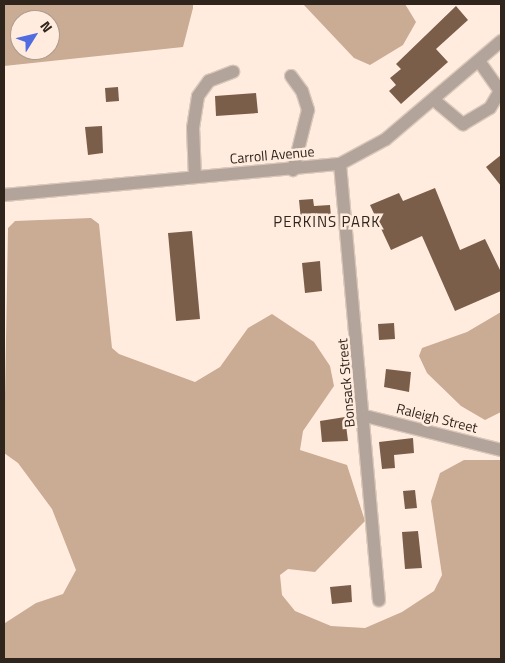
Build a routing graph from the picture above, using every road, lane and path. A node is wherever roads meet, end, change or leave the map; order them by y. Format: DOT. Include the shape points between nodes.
graph roads {
  1 [pos="501,41"];
  2 [pos="479,61"];
  3 [pos="233,72"];
  4 [pos="291,76"];
  5 [pos="434,100"];
  6 [pos="340,164"];
  7 [pos="292,170"];
  8 [pos="195,177"];
  9 [pos="4,194"];
  10 [pos="365,416"];
  11 [pos="501,450"];
  12 [pos="379,600"];
  1 -- 2 [label="street, Carroll Avenue"];
  2 -- 5 [label="street, Carroll Avenue"];
  2 -- 5 [label="street" via="500,91 490,108 463,124"];
  3 -- 8 [label="street" via="209,81 198,96 193,128"];
  4 -- 7 [label="street" via="302,90 308,110"];
  5 -- 6 [label="street, Carroll Avenue" via="386,140"];
  6 -- 7 [label="street, Carroll Avenue"];
  6 -- 10 [label="street, Bonsack Street"];
  7 -- 8 [label="street, Carroll Avenue"];
  8 -- 9 [label="street, Carroll Avenue"];
  10 -- 11 [label="street, Raleigh Street"];
  10 -- 12 [label="street, Bonsack Street"];
}
